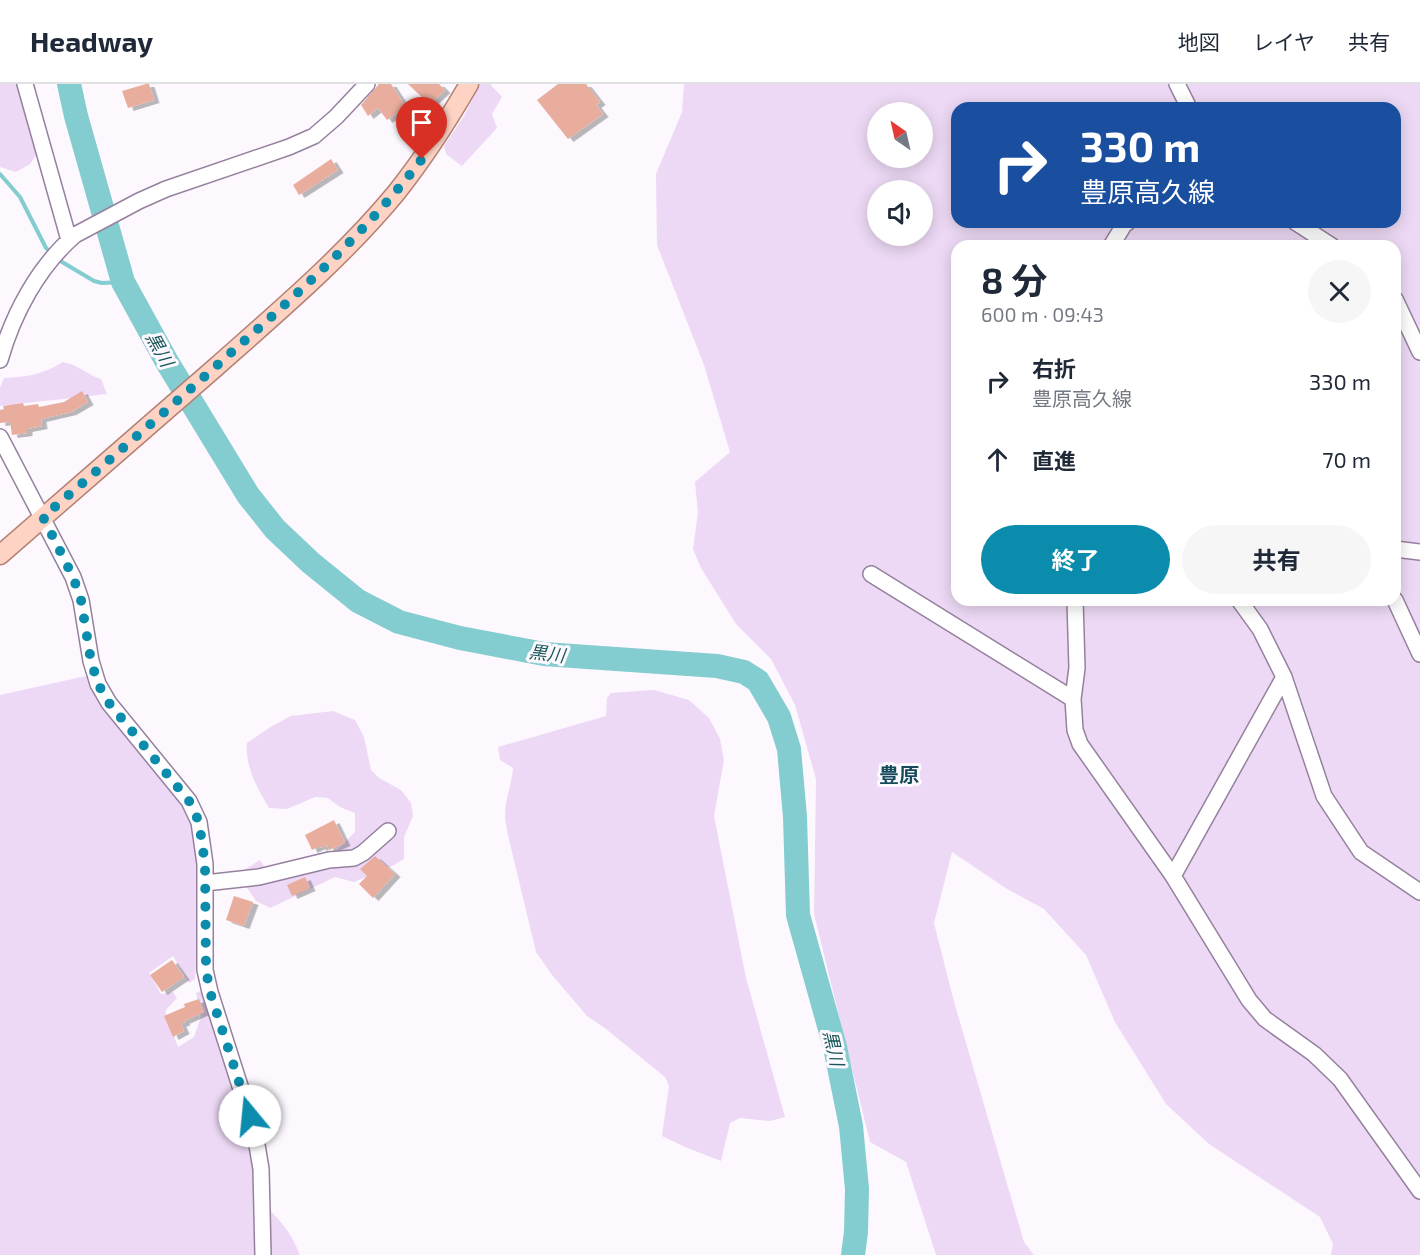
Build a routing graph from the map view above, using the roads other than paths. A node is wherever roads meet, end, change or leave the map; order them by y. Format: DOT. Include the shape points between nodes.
graph roads {
  1 [pos="25,84"];
  2 [pos="367,84"];
  3 [pos="469,84"];
  4 [pos="1177,84"];
  5 [pos="1186,102"];
  6 [pos="1304,228"];
  7 [pos="70,239"];
  8 [pos="1323,240"];
  9 [pos="1401,311"];
  10 [pos="1420,351"];
  11 [pos="0,360"];
  12 [pos="0,437"];
  13 [pos="43,517"];
  14 [pos="1401,550"];
  15 [pos="1420,552"];
  16 [pos="0,555"];
  17 [pos="871,574"];
  18 [pos="1075,606"];
  19 [pos="1244,606"];
  20 [pos="1398,606"];
  21 [pos="1420,654"];
  22 [pos="1284,677"];
  23 [pos="1073,699"];
  24 [pos="388,831"];
  25 [pos="1173,876"];
  26 [pos="205,883"];
  27 [pos="1420,892"];
  28 [pos="1420,1191"];
  29 [pos="263,1255"];
  1 -- 7 [label="street"];
  2 -- 7 [label="street" via="314,136 139,201"];
  3 -- 13 [label="main road" via="447,124 388,202 322,270"];
  4 -- 5 [label="street"];
  6 -- 8 [label="street"];
  7 -- 11 [label="street" via="17,313"];
  9 -- 10 [label="street"];
  12 -- 13 [label="street"];
  13 -- 16 [label="main road"];
  13 -- 26 [label="street" via="81,600 98,684 189,801 199,822"];
  14 -- 15 [label="street"];
  17 -- 23 [label="street"];
  18 -- 23 [label="street" via="1077,668"];
  19 -- 22 [label="street" via="1260,628"];
  20 -- 21 [label="street"];
  22 -- 25 [label="street"];
  22 -- 27 [label="street" via="1324,796 1361,852"];
  23 -- 25 [label="street" via="1080,744"];
  24 -- 26 [label="street" via="354,858 259,877"];
  25 -- 28 [label="street" via="1249,1000 1265,1018 1340,1079"];
  26 -- 29 [label="street" via="206,970 255,1133 261,1169"];
}
